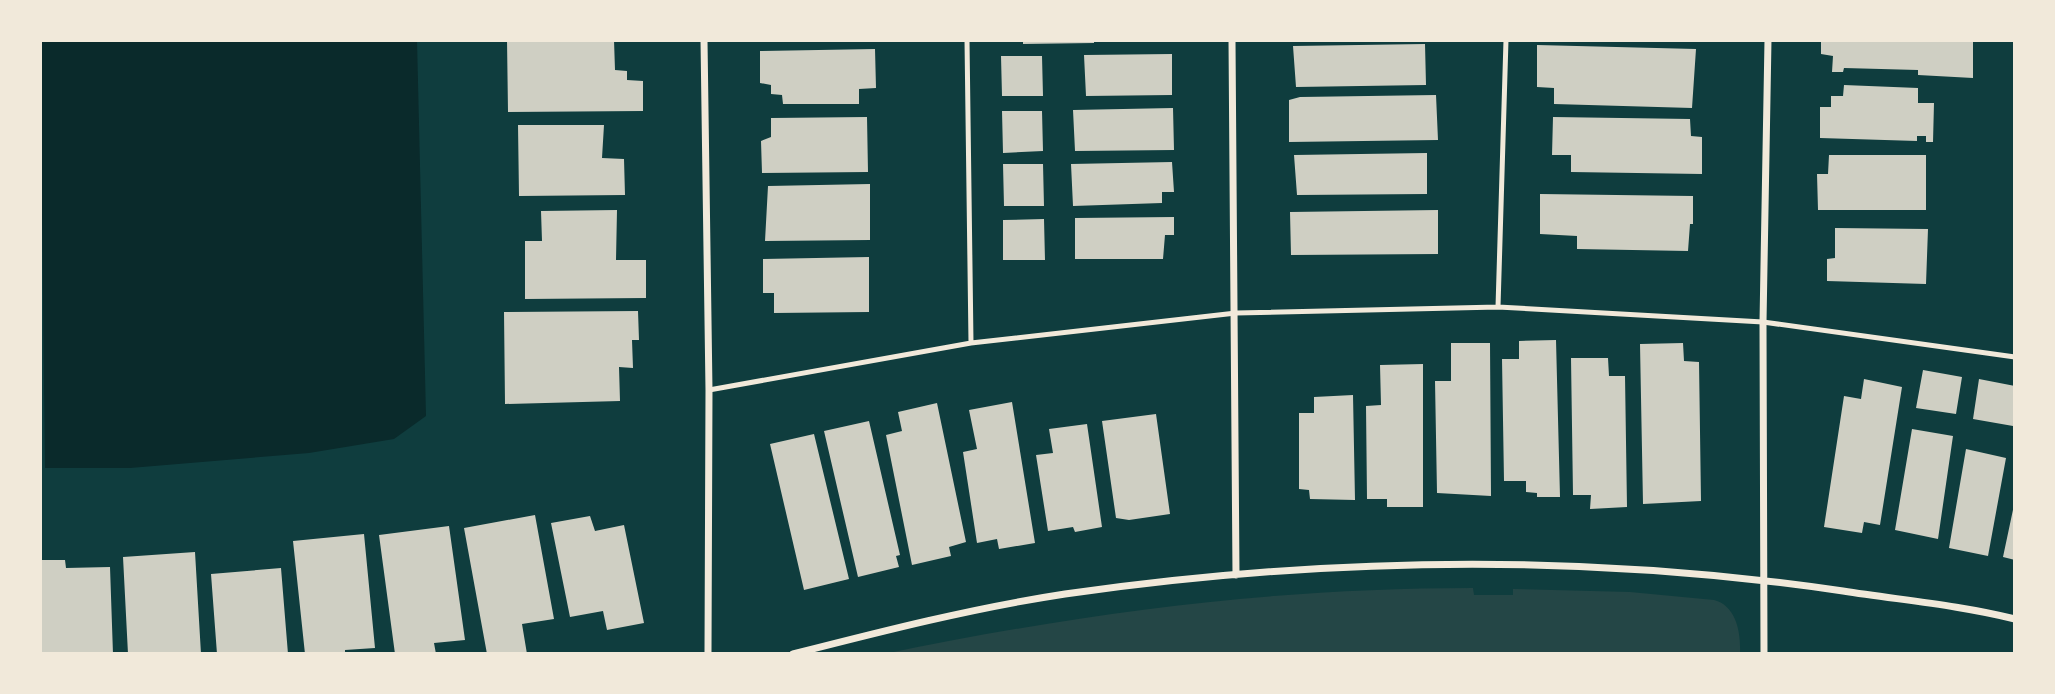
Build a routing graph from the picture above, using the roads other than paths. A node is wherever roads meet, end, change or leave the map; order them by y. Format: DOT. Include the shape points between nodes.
graph roads {
  1 [pos="704,40"];
  2 [pos="967,40"];
  3 [pos="1232,40"];
  4 [pos="1506,40"];
  5 [pos="1768,40"];
  6 [pos="1498,307"];
  7 [pos="1236,313"];
  8 [pos="1763,322"];
  9 [pos="971,343"];
  10 [pos="2015,357"];
  11 [pos="709,390"];
  12 [pos="1236,575"];
  13 [pos="1762,579"];
  14 [pos="2015,619"];
  15 [pos="708,654"];
  16 [pos="793,654"];
  17 [pos="1763,654"];
  1 -- 11 [label="street"];
  2 -- 9 [label="lane"];
  3 -- 7 [label="street"];
  4 -- 6 [label="lane"];
  5 -- 8 [label="street"];
  6 -- 7 [label="lane"];
  6 -- 8 [label="lane"];
  7 -- 9 [label="lane"];
  7 -- 12 [label="street"];
  8 -- 10 [label="lane"];
  8 -- 13 [label="street"];
  9 -- 11 [label="lane"];
  11 -- 15 [label="street"];
  12 -- 13 [label="street" via="1446,563 1594,565"];
  12 -- 16 [label="street" via="1051,597 923,621"];
  13 -- 14 [label="street"];
  13 -- 17 [label="street"];
}
